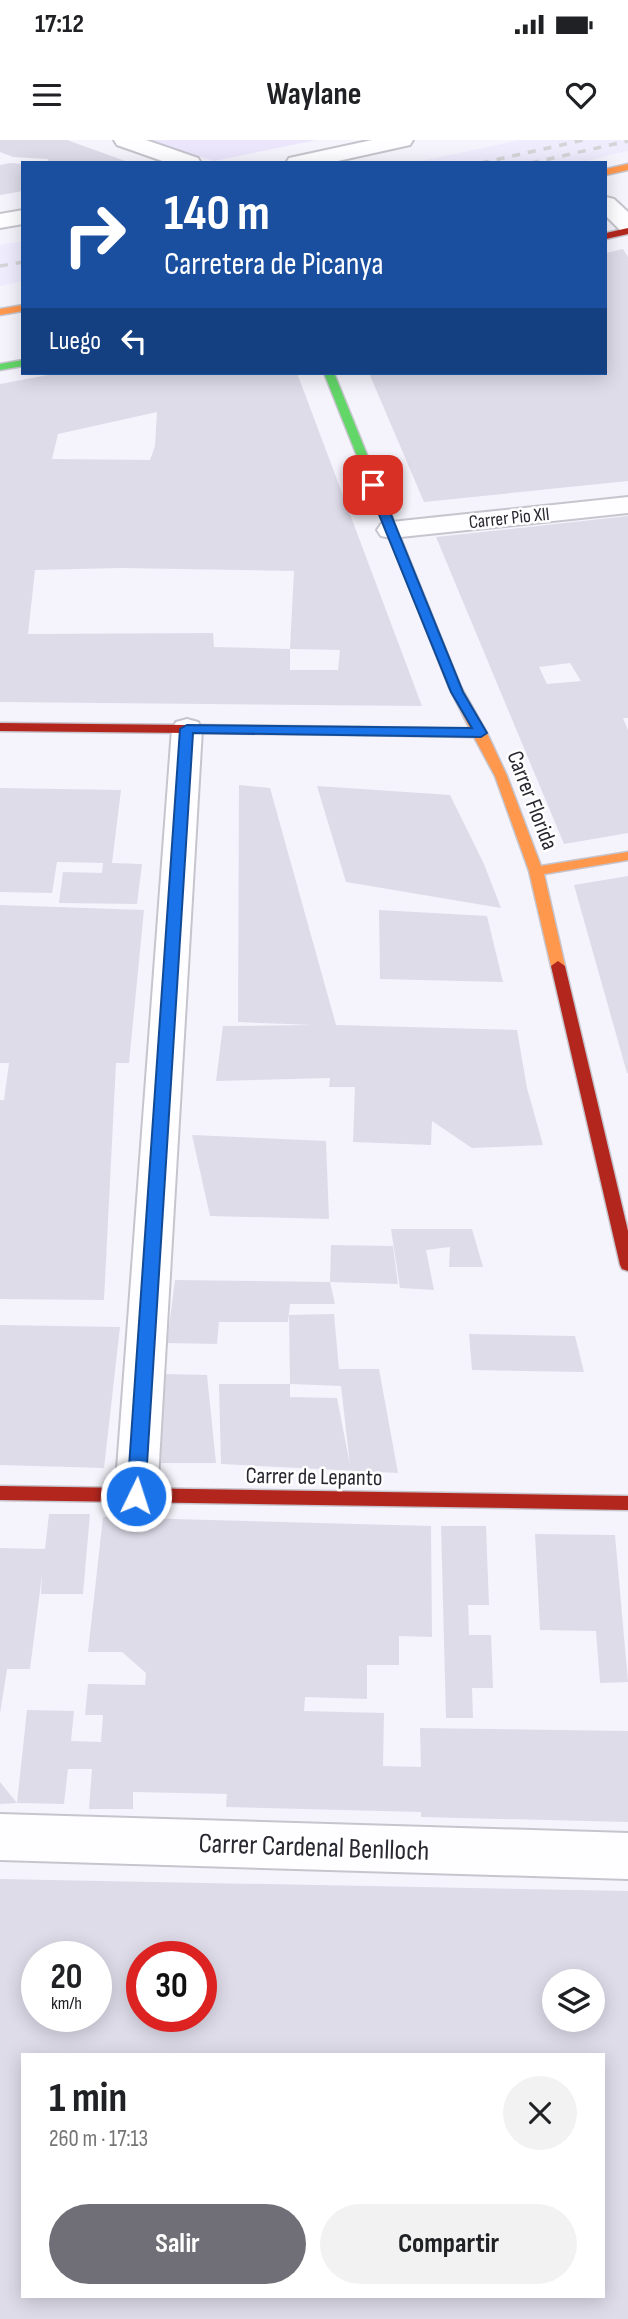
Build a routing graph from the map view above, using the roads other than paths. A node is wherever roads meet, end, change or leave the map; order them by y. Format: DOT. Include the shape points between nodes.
graph roads {
  1 [pos="125,140"];
  2 [pos="402,140"];
  3 [pos="184,161"];
  4 [pos="306,161"];
  5 [pos="628,167"];
  6 [pos="607,172"];
  7 [pos="607,205"];
  8 [pos="21,217"];
  9 [pos="0,221"];
  10 [pos="628,225"];
  11 [pos="628,231"];
  12 [pos="607,236"];
  13 [pos="21,293"];
  14 [pos="0,297"];
  15 [pos="21,308"];
  16 [pos="0,313"];
  17 [pos="21,363"];
  18 [pos="0,368"];
  19 [pos="330,375"];
  20 [pos="628,505"];
  21 [pos="391,530"];
  22 [pos="0,727"];
  23 [pos="187,729"];
  24 [pos="481,733"];
  25 [pos="628,856"];
  26 [pos="536,871"];
  27 [pos="620,1196"];
  28 [pos="628,1265"];
  29 [pos="0,1493"];
  30 [pos="136,1496"];
  31 [pos="628,1503"];
  32 [pos="0,1837"];
  33 [pos="628,1856"];
  1 -- 3 [label="street"];
  2 -- 4 [label="street"];
  5 -- 6 [label="street"];
  7 -- 10 [label="street"];
  8 -- 9 [label="street"];
  11 -- 12 [label="street"];
  13 -- 14 [label="street"];
  15 -- 16 [label="street"];
  17 -- 18 [label="street"];
  19 -- 21 [label="street, Carrer Florida"];
  20 -- 21 [label="street, Carrer Pio XII"];
  21 -- 24 [label="street, Carrer Florida" via="457,692"];
  22 -- 23 [label="street"];
  23 -- 24 [label="street"];
  23 -- 30 [label="street"];
  24 -- 26 [label="street, Carrer Florida"];
  25 -- 26 [label="street"];
  26 -- 27 [label="street, Carrer Florida"];
  27 -- 28 [label="street, Carrer Florida"];
  29 -- 30 [label="street, Carrer de Lepanto"];
  30 -- 31 [label="street, Carrer de Lepanto"];
  32 -- 33 [label="street, Carrer Cardenal Benlloch"];
}
